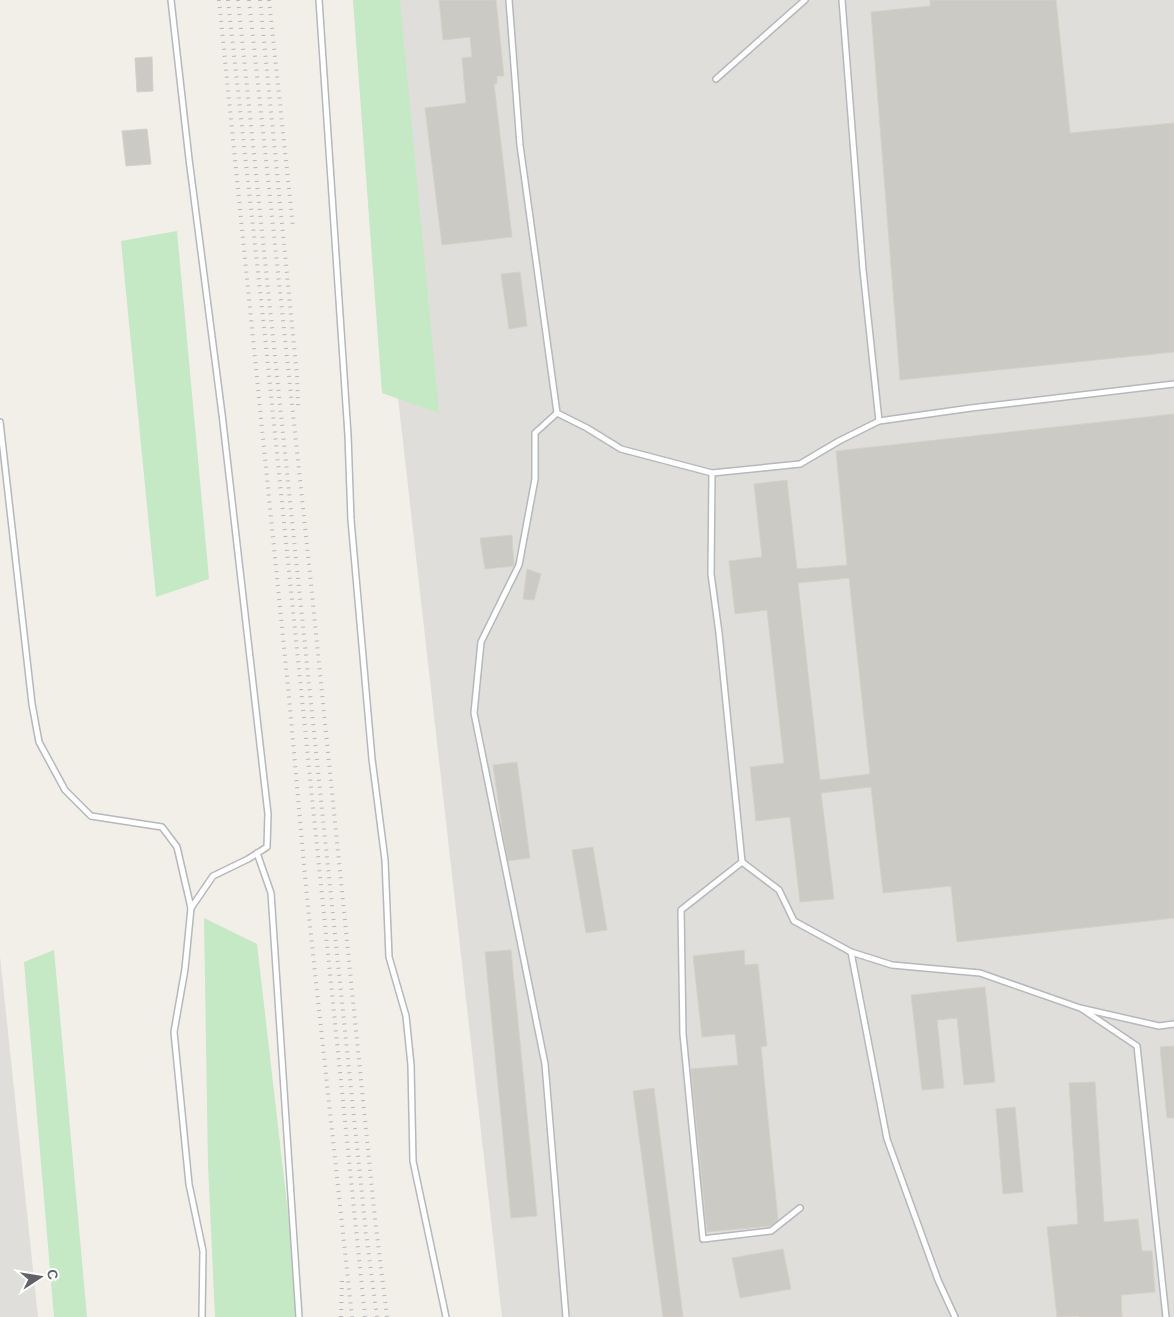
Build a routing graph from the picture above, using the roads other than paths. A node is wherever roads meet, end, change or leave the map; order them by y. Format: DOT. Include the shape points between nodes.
graph roads {
  1 [pos="172,0"];
  2 [pos="319,0"];
  3 [pos="509,0"];
  4 [pos="806,0"];
  5 [pos="842,0"];
  6 [pos="716,79"];
  7 [pos="1174,384"];
  8 [pos="557,413"];
  9 [pos="879,421"];
  10 [pos="0,422"];
  11 [pos="712,473"];
  12 [pos="257,853"];
  13 [pos="742,862"];
  14 [pos="191,908"];
  15 [pos="852,952"];
  16 [pos="1080,1008"];
  17 [pos="1174,1024"];
  18 [pos="800,1208"];
  19 [pos="202,1317"];
  20 [pos="299,1317"];
  21 [pos="446,1317"];
  22 [pos="566,1317"];
  23 [pos="955,1317"];
  24 [pos="1166,1317"];
  1 -- 12 [label="lane" via="268,814 266,847"];
  2 -- 21 [label="lane" via="351,520 372,759 385,860 389,957 406,1016 411,1065 413,1161"];
  3 -- 8 [label="lane" via="520,145"];
  4 -- 6 [label="lane"];
  5 -- 9 [label="lane" via="863,270"];
  7 -- 9 [label="lane"];
  8 -- 11 [label="lane" via="621,449"];
  8 -- 22 [label="lane" via="535,433 535,479 518,565 481,642 474,713 545,1064"];
  9 -- 11 [label="lane" via="800,464"];
  10 -- 14 [label="lane" via="39,742 65,790 91,816 162,827 177,847"];
  11 -- 13 [label="lane" via="711,574"];
  12 -- 14 [label="lane" via="213,876"];
  12 -- 20 [label="lane" via="271,893"];
  13 -- 15 [label="lane" via="780,890 794,920"];
  13 -- 18 [label="lane" via="681,910 683,1034 703,1239 771,1231"];
  14 -- 19 [label="lane" via="174,1032 189,1184 203,1251"];
  15 -- 16 [label="lane" via="892,965 980,973"];
  15 -- 23 [label="lane" via="887,1140 938,1280"];
  16 -- 17 [label="lane" via="1159,1026"];
  16 -- 24 [label="lane" via="1137,1046"];
}
